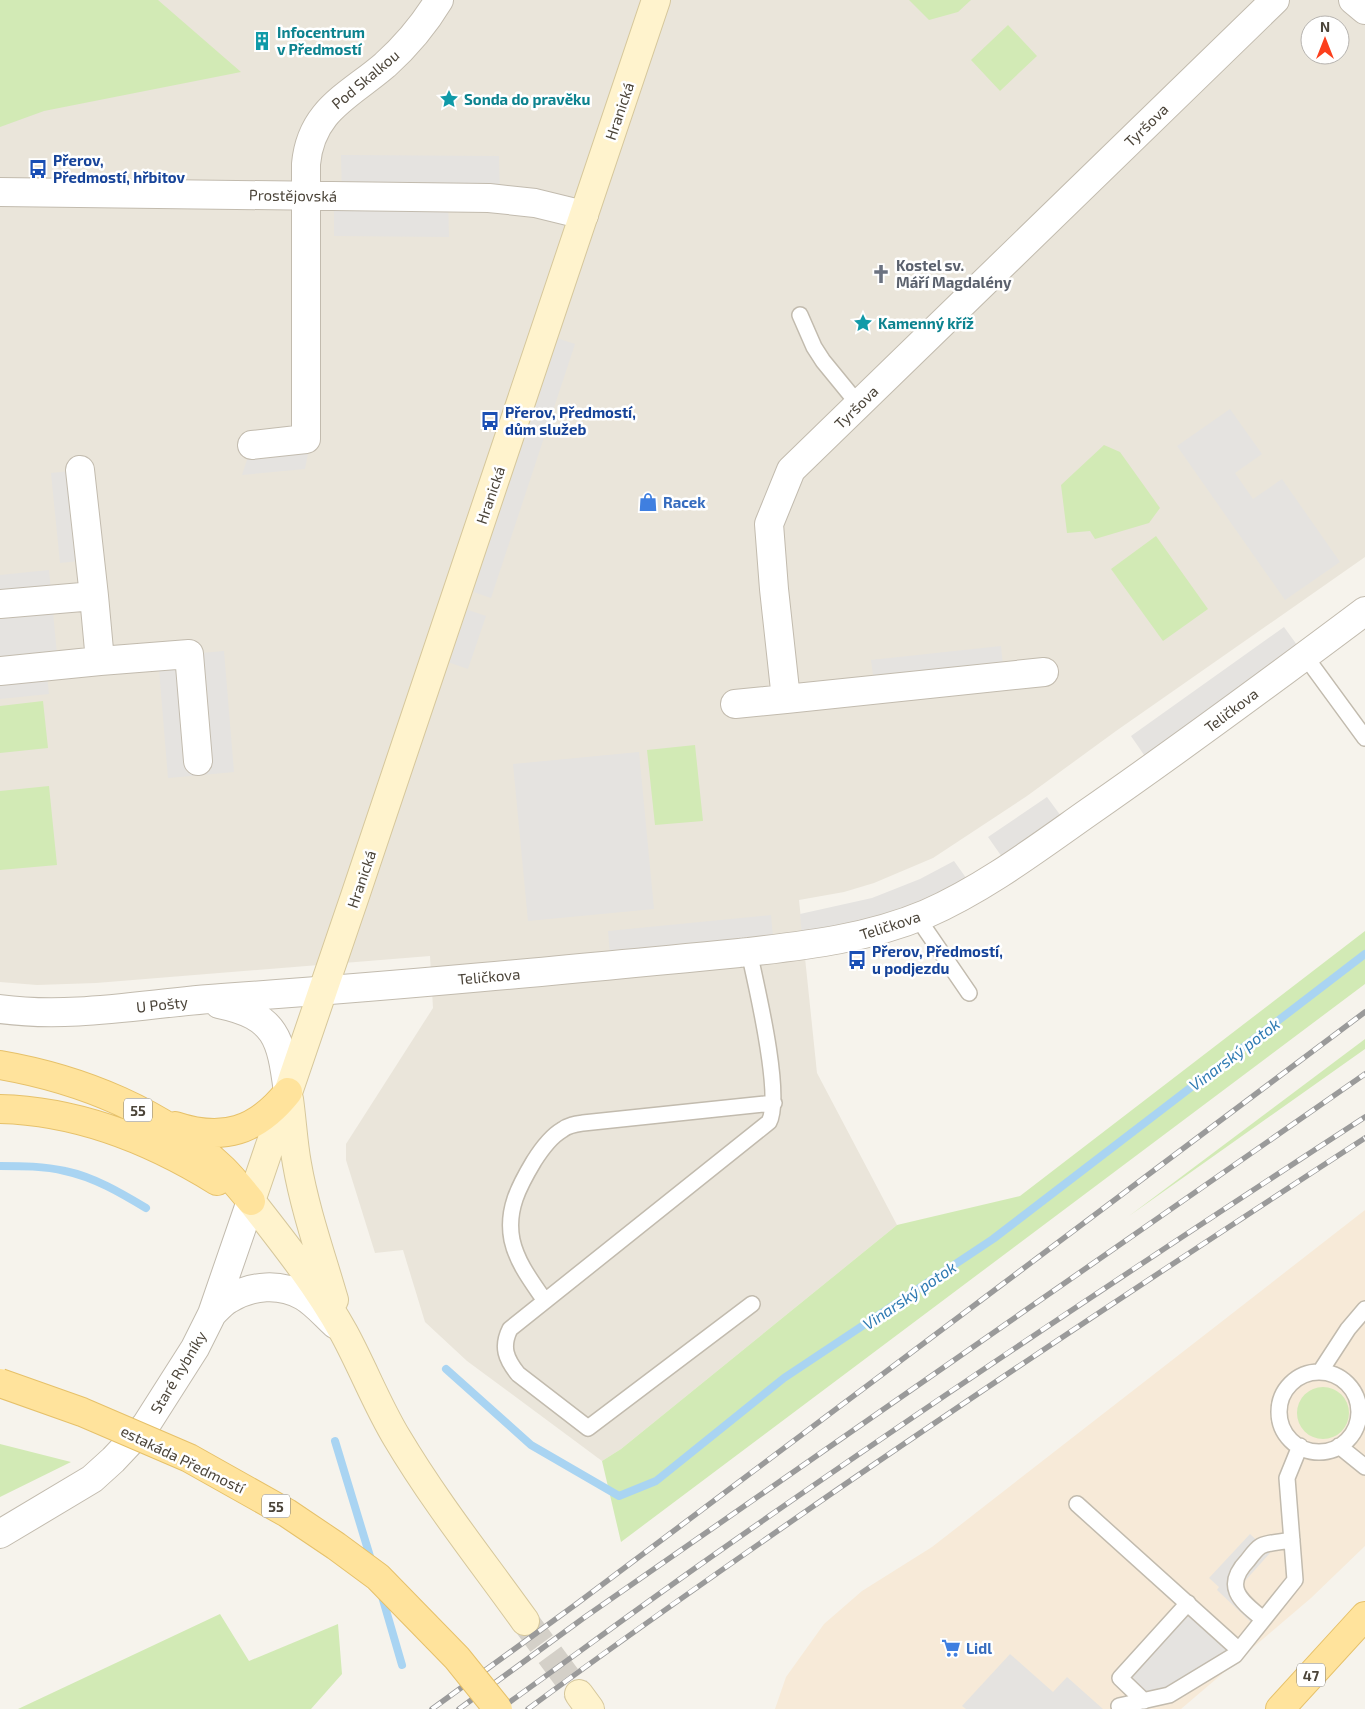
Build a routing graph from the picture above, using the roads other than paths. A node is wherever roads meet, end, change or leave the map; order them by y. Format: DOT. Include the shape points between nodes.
graph roads {
  1 [pos="439,0"];
  2 [pos="656,0"];
  3 [pos="1275,0"];
  4 [pos="1353,0"];
  5 [pos="1365,10"];
  6 [pos="0,192"];
  7 [pos="306,196"];
  8 [pos="584,215"];
  9 [pos="800,315"];
  10 [pos="859,404"];
  11 [pos="252,445"];
  12 [pos="80,470"];
  13 [pos="94,596"];
  14 [pos="0,604"];
  15 [pos="1365,612"];
  16 [pos="1305,656"];
  17 [pos="100,661"];
  18 [pos="0,671"];
  19 [pos="1044,672"];
  20 [pos="786,699"];
  21 [pos="736,704"];
  22 [pos="1365,738"];
  23 [pos="198,761"];
  24 [pos="917,917"];
  25 [pos="749,952"];
  26 [pos="324,991"];
  27 [pos="969,993"];
  28 [pos="190,1000"];
  29 [pos="0,1009"];
  30 [pos="0,1065"];
  31 [pos="288,1092"];
  32 [pos="774,1102"];
  33 [pos="0,1108"];
  34 [pos="157,1120"];
  35 [pos="251,1201"];
  36 [pos="545,1301"];
  37 [pos="752,1304"];
  38 [pos="1365,1309"];
  39 [pos="212,1314"];
  40 [pos="1365,1326"];
  41 [pos="1348,1329"];
  42 [pos="344,1333"];
  43 [pos="1320,1372"];
  44 [pos="0,1383"];
  45 [pos="1361,1391"];
  46 [pos="1362,1423"];
  47 [pos="1300,1446"];
  48 [pos="1339,1446"];
  49 [pos="1365,1467"];
  50 [pos="1077,1504"];
  51 [pos="0,1534"];
  52 [pos="1292,1540"];
  53 [pos="1188,1603"];
  54 [pos="1365,1616"];
  55 [pos="1263,1619"];
  56 [pos="525,1621"];
  57 [pos="1240,1650"];
  58 [pos="1144,1701"];
  59 [pos="1119,1706"];
  60 [pos="498,1709"];
  61 [pos="1280,1709"];
  1 -- 7 [label="street, Pod Skalkou" via="416,34 398,53 340,99 324,116 308,147"];
  2 -- 8 [label="main road, Hranická"];
  3 -- 10 [label="street, Tyršova"];
  4 -- 5 [label="street"];
  6 -- 7 [label="street, Prostějovská"];
  7 -- 8 [label="street, Prostějovská" via="489,198 515,200"];
  7 -- 11 [label="street, Pod Skalkou" via="306,439"];
  8 -- 26 [label="main road, Hranická"];
  9 -- 10 [label="lane" via="823,361"];
  10 -- 20 [label="street, Tyršova" via="792,470 769,524"];
  12 -- 13 [label="street"];
  13 -- 14 [label="street"];
  13 -- 17 [label="street"];
  15 -- 16 [label="street, Teličkova"];
  16 -- 22 [label="lane"];
  16 -- 24 [label="street, Teličkova" via="1042,846 974,889"];
  17 -- 18 [label="street"];
  17 -- 23 [label="street" via="189,654"];
  19 -- 20 [label="street"];
  20 -- 21 [label="street"];
  24 -- 25 [label="street, Teličkova" via="844,939"];
  24 -- 27 [label="lane"];
  25 -- 26 [label="street, Teličkova"];
  25 -- 32 [label="lane" via="765,1032"];
  26 -- 28 [label="street, U Pošty"];
  26 -- 31 [label="main road, Hranická"];
  28 -- 29 [label="street, U Pošty" via="59,1013"];
  28 -- 31 [label="street" via="237,1008 266,1024 280,1046"];
  30 -- 34 [label="main road, 55" via="86,1088"];
  31 -- 34 [label="main road" via="267,1116 233,1131 192,1131"];
  31 -- 35 [label="main road, Hranická"];
  31 -- 42 [label="main road" via="296,1163 315,1240"];
  32 -- 36 [label="lane" via="772,1117 765,1126"];
  32 -- 36 [label="lane" via="583,1122 557,1134 539,1153 520,1184 510,1216 513,1243 524,1269"];
  33 -- 35 [label="main road" via="57,1114 130,1136 180,1159"];
  34 -- 35 [label="main road, 55" via="213,1160"];
  35 -- 39 [label="street, Staré Rybníky"];
  35 -- 42 [label="main road" via="296,1259"];
  36 -- 37 [label="lane" via="510,1329 506,1337 506,1357 518,1374 588,1428"];
  38 -- 41 [label="lane"];
  39 -- 42 [label="street" via="228,1299 247,1290 278,1287 303,1296"];
  39 -- 51 [label="street, Staré Rybníky" via="195,1348 146,1424 113,1460 92,1479"];
  40 -- 41 [label="lane"];
  41 -- 43 [label="lane"];
  42 -- 56 [label="main road" via="406,1454"];
  43 -- 45 [label="lane" via="1329,1373"];
  43 -- 47 [label="lane" via="1297,1379 1282,1397 1281,1422 1288,1436"];
  44 -- 60 [label="main road, estakáda Předmostí / 55, bridge" via="82,1412 189,1458 287,1513 378,1577 457,1658"];
  45 -- 46 [label="lane" via="1358,1404"];
  46 -- 48 [label="lane"];
  47 -- 48 [label="lane" via="1316,1451"];
  47 -- 52 [label="lane" via="1287,1478"];
  48 -- 49 [label="lane"];
  50 -- 53 [label="lane"];
  52 -- 55 [label="lane" via="1295,1580"];
  52 -- 55 [label="lane" via="1261,1546 1238,1570 1237,1593"];
  53 -- 57 [label="lane"];
  53 -- 58 [label="lane" via="1120,1678"];
  54 -- 61 [label="main road, 47"];
  55 -- 57 [label="lane"];
  57 -- 58 [label="lane" via="1170,1695"];
  58 -- 59 [label="lane"];
}
